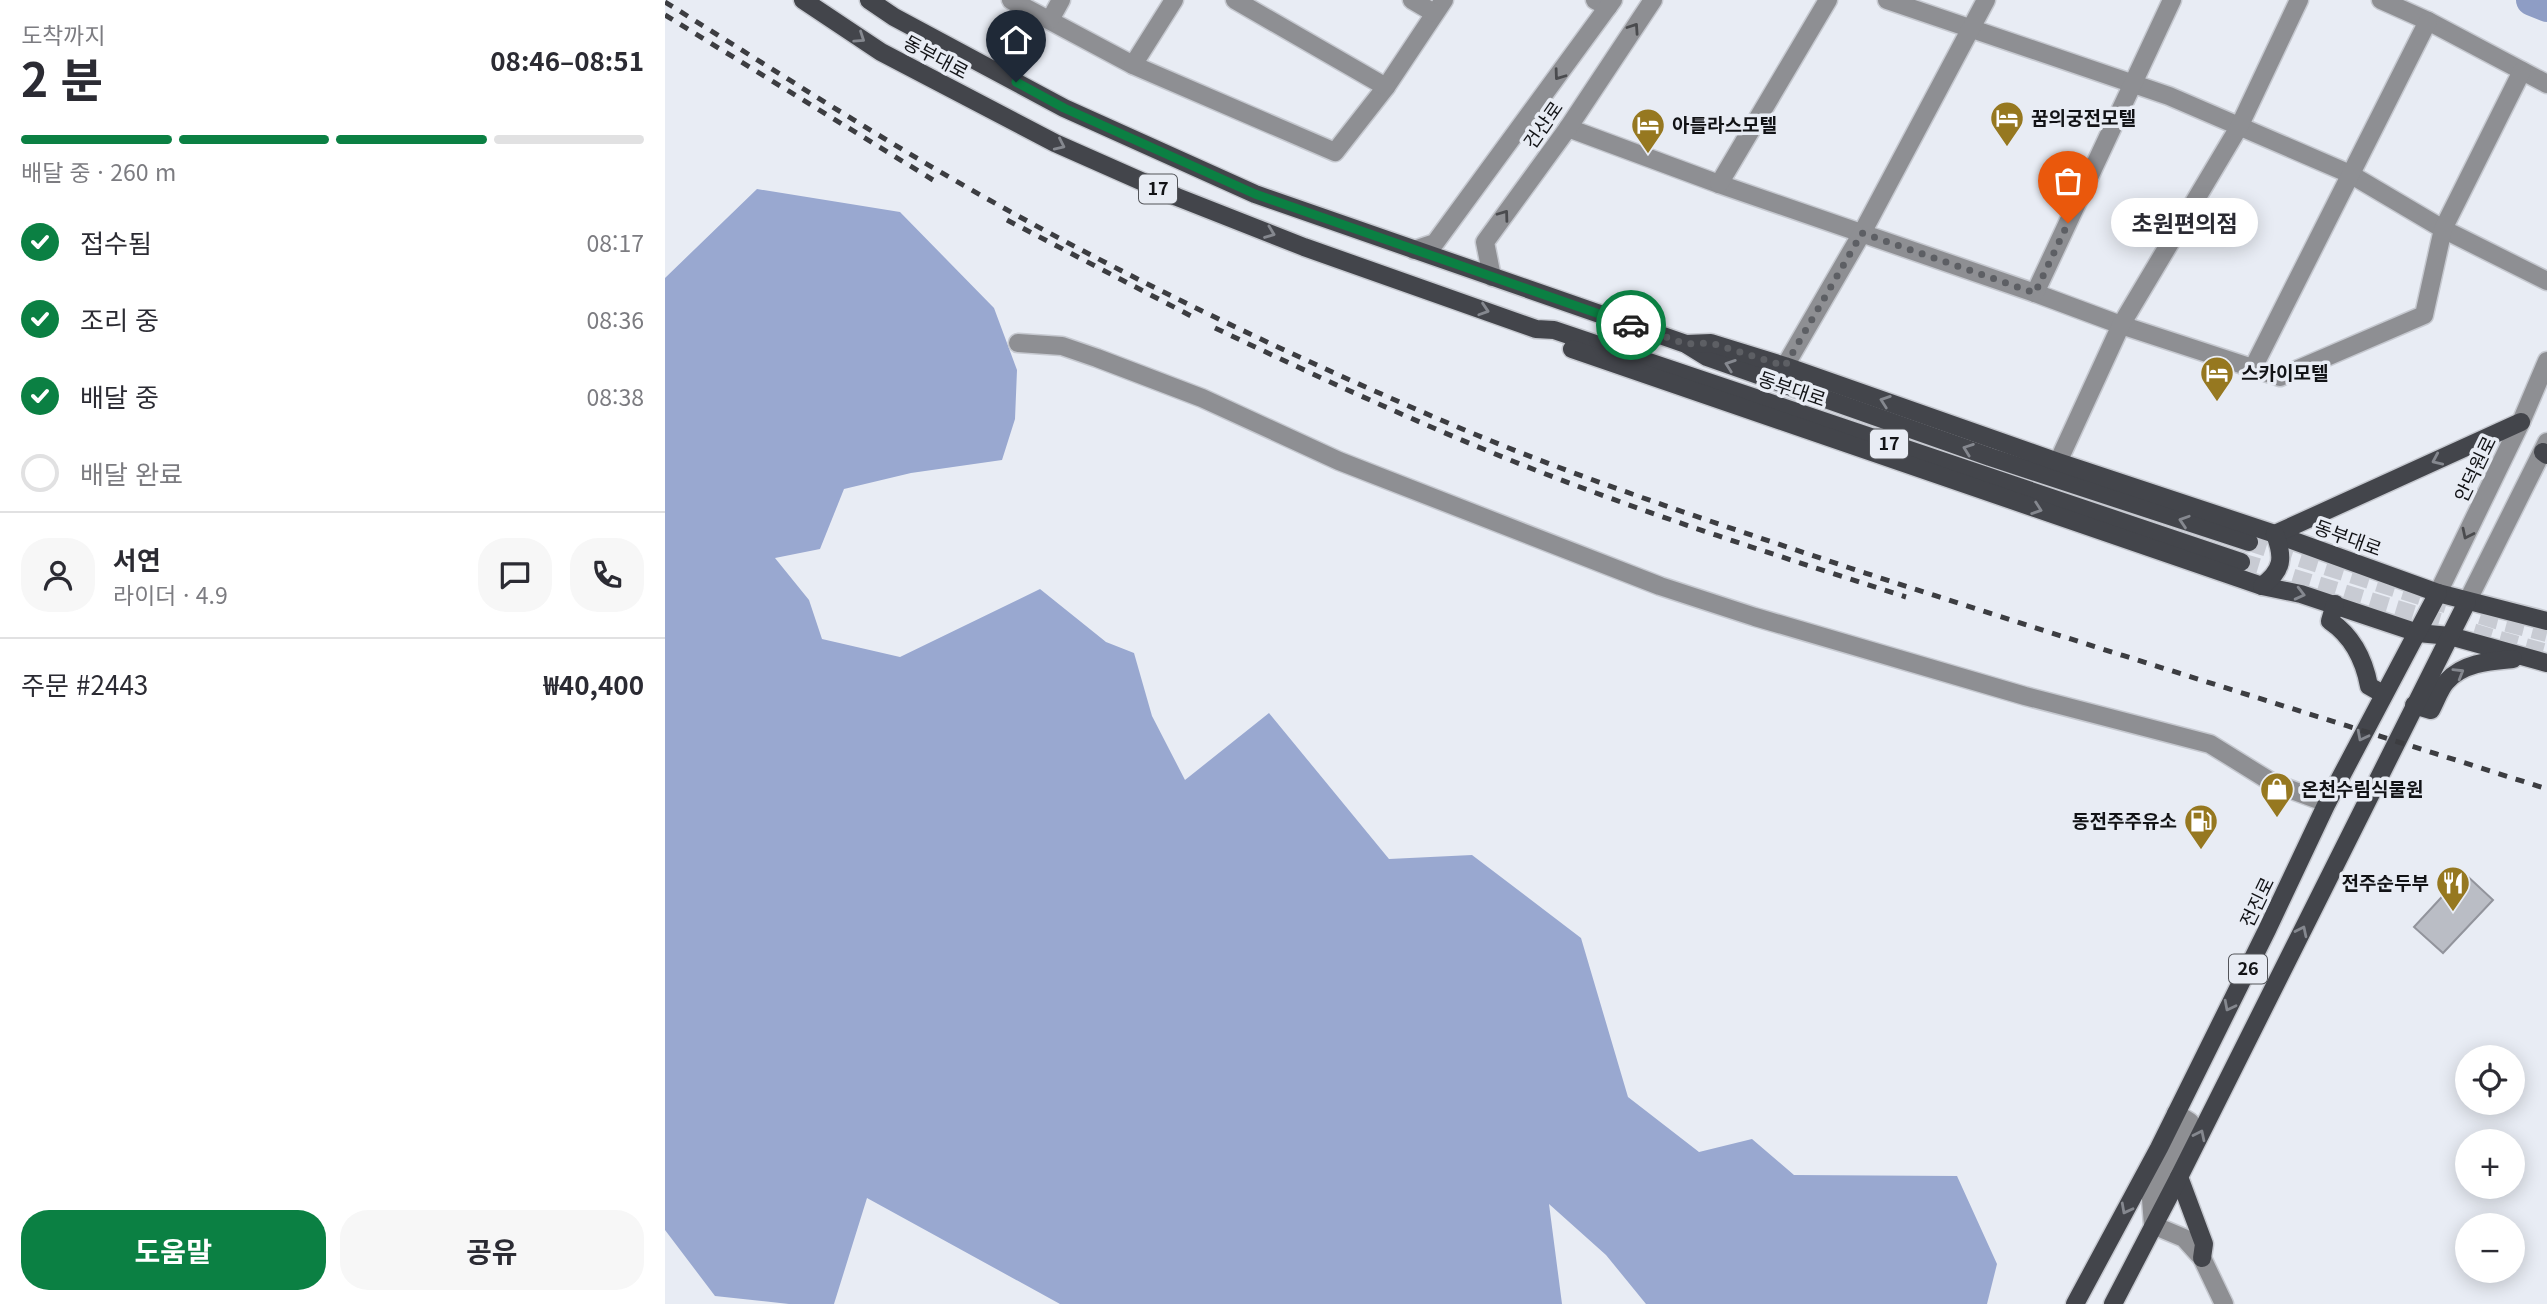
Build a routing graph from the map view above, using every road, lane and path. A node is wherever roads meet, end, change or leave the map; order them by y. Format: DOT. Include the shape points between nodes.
graph roads {
  1 [pos="803,0"];
  2 [pos="869,0"];
  3 [pos="1011,0"];
  4 [pos="1061,0"];
  5 [pos="1174,0"];
  6 [pos="1235,0"];
  7 [pos="1412,0"];
  8 [pos="1653,0"];
  9 [pos="1828,0"];
  10 [pos="1887,0"];
  11 [pos="1986,0"];
  12 [pos="2172,0"];
  13 [pos="2299,0"];
  14 [pos="2381,0"];
  15 [pos="1606,3"];
  16 [pos="1439,7"];
  17 [pos="1049,20"];
  18 [pos="2428,21"];
  19 [pos="1971,29"];
  20 [pos="1133,65"];
  21 [pos="2522,71"];
  22 [pos="2547,83"];
  23 [pos="2133,84"];
  24 [pos="1386,87"];
  25 [pos="2239,127"];
  26 [pos="1568,128"];
  27 [pos="2350,174"];
  28 [pos="1719,184"];
  29 [pos="2443,229"];
  30 [pos="1862,233"];
  31 [pos="1414,250"];
  32 [pos="1492,277"];
  33 [pos="2547,281"];
  34 [pos="2035,293"];
  35 [pos="2121,325"];
  36 [pos="1536,329"];
  37 [pos="1018,343"];
  38 [pos="1686,344"];
  39 [pos="2547,361"];
  40 [pos="1785,366"];
  41 [pos="2253,368"];
  42 [pos="2521,422"];
  43 [pos="2546,450"];
  44 [pos="2057,462"];
  45 [pos="2274,534"];
  46 [pos="2249,542"];
  47 [pos="2241,562"];
  48 [pos="2262,586"];
  49 [pos="2438,593"];
  50 [pos="2467,602"];
  51 [pos="2335,604"];
  52 [pos="2547,621"];
  53 [pos="2418,633"];
  54 [pos="2450,636"];
  55 [pos="2515,653"];
  56 [pos="2547,663"];
  57 [pos="2383,694"];
  58 [pos="2414,705"];
  59 [pos="2327,803"];
  60 [pos="2176,1113"];
  61 [pos="2179,1177"];
  62 [pos="2154,1225"];
  63 [pos="2202,1258"];
  64 [pos="2075,1304"];
  65 [pos="2113,1304"];
  66 [pos="2224,1304"];
  1 -- 36 [label="main road, 동부대로 / 17, one-way" via="881,52 1055,143 1291,242"];
  2 -- 31 [label="main road, 동부대로 / 17" via="1077,113 1255,194"];
  3 -- 17 [label="street"];
  4 -- 17 [label="street"];
  5 -- 20 [label="street"];
  6 -- 24 [label="street"];
  7 -- 16 [label="street"];
  26 -- 8 [label="street, 건산로, one-way"];
  9 -- 28 [label="street"];
  10 -- 19 [label="street"];
  11 -- 19 [label="street"];
  12 -- 23 [label="street"];
  13 -- 25 [label="street"];
  14 -- 18 [label="street"];
  15 -- 31 [label="street, 건산로, one-way" via="1436,243"];
  16 -- 24 [label="street"];
  17 -- 20 [label="street"];
  18 -- 21 [label="street"];
  18 -- 27 [label="street"];
  19 -- 23 [label="street"];
  19 -- 30 [label="street"];
  20 -- 24 [label="street" via="1335,152"];
  21 -- 22 [label="street"];
  21 -- 29 [label="street"];
  23 -- 25 [label="street"];
  23 -- 34 [label="street"];
  25 -- 27 [label="street"];
  25 -- 35 [label="street"];
  26 -- 28 [label="street"];
  32 -- 26 [label="street, 건산로, one-way" via="1485,242"];
  27 -- 29 [label="street"];
  27 -- 41 [label="street"];
  28 -- 30 [label="street"];
  29 -- 33 [label="street"];
  29 -- 41 [label="street" via="2424,315 2280,377"];
  30 -- 34 [label="street"];
  30 -- 40 [label="street"];
  31 -- 32 [label="main road, 동부대로 / 17"];
  32 -- 38 [label="main road, 동부대로 / 17"];
  34 -- 35 [label="street"];
  35 -- 41 [label="street"];
  35 -- 44 [label="street"];
  36 -- 47 [label="main road, 동부대로 / 17" via="1554,330"];
  36 -- 48 [label="main road, one-way" via="1553,342"];
  37 -- 59 [label="street" via="1062,346 1108,362 1202,398 1339,461 1660,586 2012,692 2210,744 2273,783"];
  38 -- 40 [label="main road, 동부대로" via="1711,343"];
  46 -- 38 [label="main road, 동부대로 / 17, one-way" via="1990,457 1707,357"];
  39 -- 42 [label="street, 안덕원로"];
  44 -- 40 [label="main road, 동부대로, one-way"];
  42 -- 45 [label="main road, one-way"];
  42 -- 49 [label="street, 안덕원로, one-way"];
  43 -- 50 [label="street"];
  44 -- 45 [label="main road, 동부대로"];
  45 -- 48 [label="main road" via="2281,549 2280,563"];
  45 -- 49 [label="main road, 동부대로"];
  48 -- 51 [label="main road, one-way"];
  49 -- 50 [label="main road, 동부대로"];
  49 -- 53 [label="main road, 전진로 / 26"];
  50 -- 52 [label="main road, 동부대로"];
  50 -- 54 [label="main road"];
  51 -- 53 [label="main road"];
  51 -- 57 [label="main road" via="2330,621 2346,632 2365,666 2369,686"];
  53 -- 54 [label="main road"];
  53 -- 57 [label="main road, 전진로 / 26"];
  54 -- 55 [label="main road"];
  54 -- 58 [label="main road"];
  55 -- 56 [label="main road"];
  58 -- 55 [label="main road, one-way" via="2431,710 2448,680 2473,664 2513,660"];
  57 -- 59 [label="main road, 전진로 / 26, one-way"];
  61 -- 58 [label="main road, 26, one-way"];
  59 -- 60 [label="main road, 전진로 / 26, one-way"];
  60 -- 62 [label="street" via="2190,1122 2151,1199"];
  60 -- 64 [label="main road, 전진로 / 26, one-way"];
  61 -- 62 [label="main road, 26"];
  61 -- 63 [label="main road" via="2204,1244"];
  62 -- 63 [label="street" via="2184,1237"];
  62 -- 65 [label="main road, 26"];
  63 -- 66 [label="street"];
}
